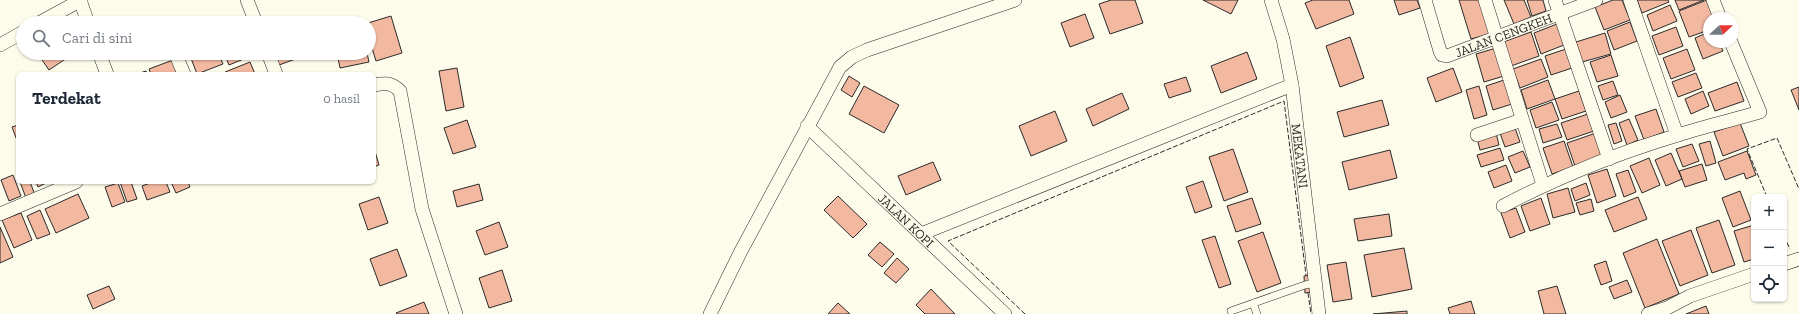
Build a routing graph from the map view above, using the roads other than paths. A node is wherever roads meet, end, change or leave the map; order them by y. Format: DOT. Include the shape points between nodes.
graph roads {
  1 [pos="80,0"];
  2 [pos="247,0"];
  3 [pos="1016,0"];
  4 [pos="1271,0"];
  5 [pos="1425,0"];
  6 [pos="1485,0"];
  7 [pos="1555,0"];
  8 [pos="1596,0"];
  9 [pos="1630,0"];
  10 [pos="1713,0"];
  11 [pos="1718,12"];
  12 [pos="1559,14"];
  13 [pos="51,16"];
  14 [pos="86,16"];
  15 [pos="253,16"];
  16 [pos="16,36"];
  17 [pos="1496,37"];
  18 [pos="0,45"];
  19 [pos="1733,48"];
  20 [pos="102,60"];
  21 [pos="178,60"];
  22 [pos="271,60"];
  23 [pos="106,72"];
  24 [pos="183,72"];
  25 [pos="275,72"];
  26 [pos="1292,84"];
  27 [pos="376,85"];
  28 [pos="1522,120"];
  29 [pos="807,126"];
  30 [pos="1477,135"];
  31 [pos="1677,135"];
  32 [pos="1609,159"];
  33 [pos="68,184"];
  34 [pos="1543,185"];
  35 [pos="1503,206"];
  36 [pos="0,214"];
  37 [pos="921,234"];
  38 [pos="1799,259"];
  39 [pos="1787,263"];
  40 [pos="1751,275"];
  41 [pos="1315,283"];
  42 [pos="1253,303"];
  43 [pos="1231,311"];
  44 [pos="1668,311"];
  45 [pos="456,314"];
  46 [pos="710,314"];
  47 [pos="1005,314"];
  48 [pos="1256,314"];
  49 [pos="1319,314"];
  50 [pos="1648,314"];
  1 -- 13 [label="street"];
  1 -- 14 [label="street"];
  2 -- 15 [label="street"];
  3 -- 29 [label="street" via="852,57 840,67"];
  4 -- 26 [label="street, MEKATANI" via="1283,39"];
  5 -- 17 [label="street, JALAN CENGKEH" via="1442,55 1448,56"];
  6 -- 17 [label="street"];
  7 -- 12 [label="street"];
  8 -- 12 [label="street, JALAN CENGKEH"];
  9 -- 31 [label="street"];
  10 -- 11 [label="street"];
  12 -- 17 [label="street, JALAN CENGKEH"];
  12 -- 32 [label="street"];
  16 -- 18 [label="street"];
  17 -- 28 [label="street"];
  19 -- 31 [label="street" via="1760,112"];
  20 -- 23 [label="street"];
  21 -- 24 [label="street"];
  22 -- 25 [label="street"];
  26 -- 37 [label="street"];
  26 -- 41 [label="street, MEKATANI"];
  27 -- 45 [label="street" via="387,82 400,91 422,209"];
  28 -- 30 [label="street"];
  28 -- 34 [label="street"];
  29 -- 37 [label="street, JALAN KOPI"];
  29 -- 46 [label="street"];
  31 -- 32 [label="street"];
  32 -- 34 [label="street"];
  33 -- 36 [label="street"];
  34 -- 35 [label="street"];
  37 -- 47 [label="street, JALAN KOPI"];
  38 -- 39 [label="street"];
  40 -- 44 [label="street" via="1690,296"];
  41 -- 42 [label="lane"];
  41 -- 49 [label="street, MEKATANI"];
  42 -- 43 [label="lane"];
  42 -- 48 [label="lane"];
  44 -- 50 [label="street"];
}
